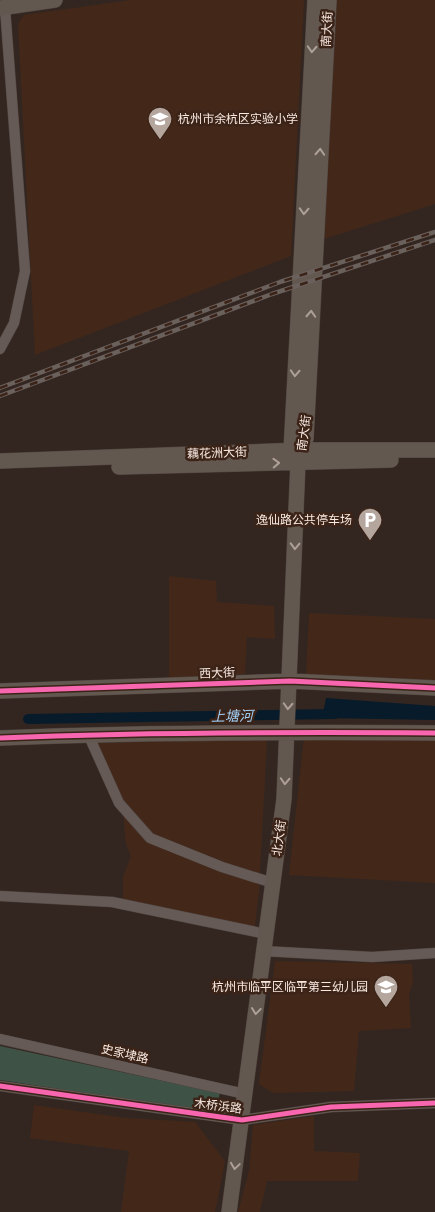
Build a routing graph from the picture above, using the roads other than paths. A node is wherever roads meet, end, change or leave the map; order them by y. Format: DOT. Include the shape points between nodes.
graph roads {
  1 [pos="55,0"];
  2 [pos="314,0"];
  3 [pos="329,0"];
  4 [pos="3,8"];
  5 [pos="0,349"];
  6 [pos="435,450"];
  7 [pos="298,454"];
  8 [pos="435,460"];
  9 [pos="0,461"];
  10 [pos="0,470"];
  11 [pos="290,681"];
  12 [pos="435,688"];
  13 [pos="0,691"];
  14 [pos="287,732"];
  15 [pos="435,733"];
  16 [pos="88,734"];
  17 [pos="0,738"];
  18 [pos="272,883"];
  19 [pos="0,896"];
  20 [pos="266,934"];
  21 [pos="263,951"];
  22 [pos="435,953"];
  23 [pos="0,1039"];
  24 [pos="0,1086"];
  25 [pos="245,1094"];
  26 [pos="435,1103"];
  27 [pos="242,1120"];
  28 [pos="229,1212"];
  1 -- 4 [label="main road"];
  2 -- 7 [label="main road, 南大街, one-way"];
  7 -- 3 [label="main road, 南大街, one-way"];
  4 -- 5 [label="street" via="25,271 14,323"];
  6 -- 7 [label="main road, 藕花洲大街"];
  7 -- 8 [label="main road, 藕花洲大街"];
  7 -- 9 [label="main road, 藕花洲大街"];
  10 -- 7 [label="main road, 藕花洲大街, one-way"];
  7 -- 11 [label="main road, 北大街, one-way"];
  11 -- 12 [label="main road, 西大街"];
  11 -- 13 [label="main road, 西大街"];
  11 -- 14 [label="main road, 北大街, one-way"];
  14 -- 15 [label="main road"];
  14 -- 16 [label="main road"];
  14 -- 18 [label="main road, 北大街, one-way" via="284,799"];
  16 -- 17 [label="main road"];
  16 -- 18 [label="street" via="119,803 150,838"];
  18 -- 20 [label="main road, 北大街"];
  19 -- 20 [label="street" via="112,902"];
  20 -- 21 [label="main road, 北大街"];
  21 -- 22 [label="street" via="372,956"];
  21 -- 25 [label="main road, 北大街, one-way"];
  23 -- 25 [label="street, 史家埭路"];
  24 -- 27 [label="street, 木桥浜路"];
  25 -- 27 [label="main road, 北大街"];
  26 -- 27 [label="street, 木桥浜路" via="331,1107"];
  27 -- 28 [label="main road, 北大街, one-way"];
}
